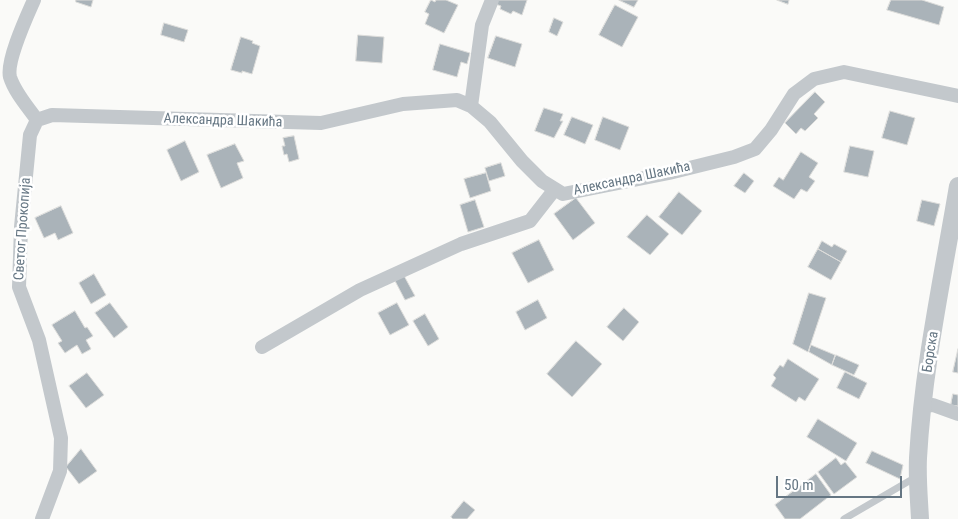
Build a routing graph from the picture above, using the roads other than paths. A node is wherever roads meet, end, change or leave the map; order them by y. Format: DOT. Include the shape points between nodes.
graph roads {
  1 [pos="34,0"];
  2 [pos="492,0"];
  3 [pos="4,67"];
  4 [pos="958,96"];
  5 [pos="471,106"];
  6 [pos="38,120"];
  7 [pos="958,186"];
  8 [pos="556,189"];
  9 [pos="262,347"];
  10 [pos="923,406"];
  11 [pos="958,414"];
  12 [pos="918,475"];
  13 [pos="42,519"];
  14 [pos="844,519"];
  15 [pos="920,519"];
  1 -- 3 [label="street" via="12,56"];
  2 -- 5 [label="street" via="482,25"];
  3 -- 6 [label="street"];
  4 -- 8 [label="street, Александра Шакића" via="844,72 814,79 794,94 755,149 669,173 563,194"];
  5 -- 6 [label="street, Александра Шакића" via="457,100 404,104 322,123 52,115"];
  5 -- 8 [label="street, Александра Шакића" via="490,122 542,181"];
  6 -- 13 [label="street, Светог Прокопија" via="30,134 19,287 39,340 62,438 60,471"];
  7 -- 10 [label="street, Борска"];
  8 -- 9 [label="street" via="530,221 461,244 360,290"];
  10 -- 11 [label="street" via="934,405"];
  10 -- 12 [label="street, Борска"];
  12 -- 14 [label="lane"];
  12 -- 15 [label="street, Борска"];
}
